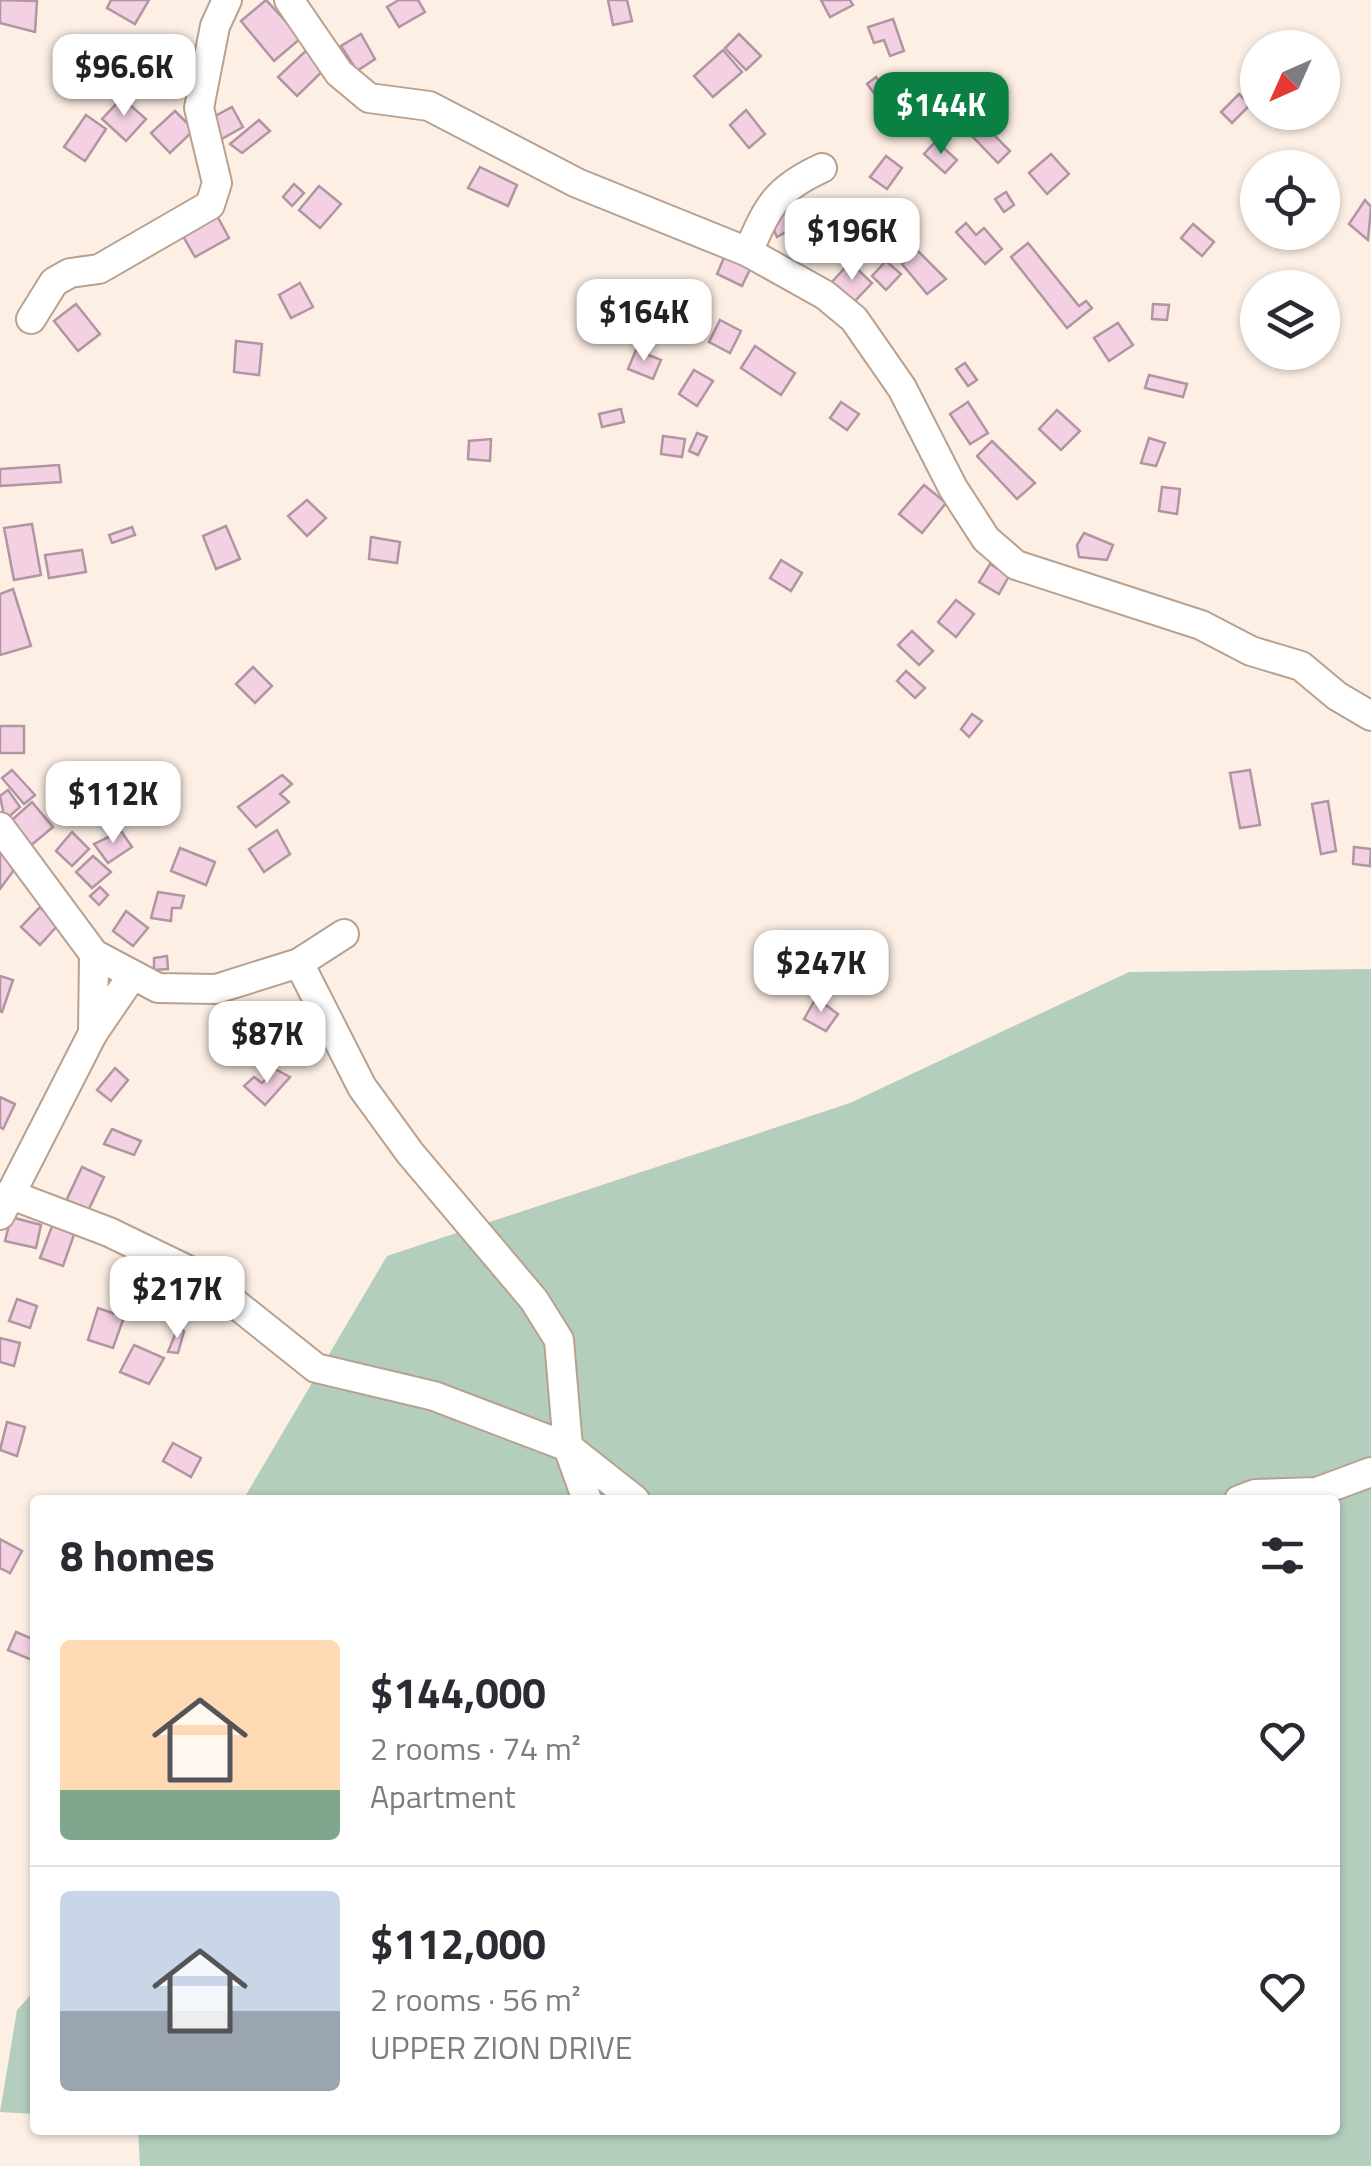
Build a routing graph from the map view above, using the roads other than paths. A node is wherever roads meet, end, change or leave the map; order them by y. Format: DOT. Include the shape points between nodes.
graph roads {
  1 [pos="227,0"];
  2 [pos="289,0"];
  3 [pos="822,168"];
  4 [pos="748,252"];
  5 [pos="31,319"];
  6 [pos="1371,716"];
  7 [pos="0,828"];
  8 [pos="344,934"];
  9 [pos="94,954"];
  10 [pos="299,963"];
  11 [pos="132,976"];
  12 [pos="93,1034"];
  13 [pos="5,1205"];
  14 [pos="568,1446"];
  15 [pos="1371,1472"];
  16 [pos="585,1495"];
  17 [pos="629,1495"];
  18 [pos="1252,1495"];
  1 -- 5 [label="street" via="215,26 199,108 217,182 210,205 100,269 54,282"];
  2 -- 4 [label="street" via="338,73 369,98 429,106 577,184"];
  3 -- 4 [label="street" via="787,184"];
  4 -- 6 [label="street" via="854,319 902,388 986,539 1016,565 1201,625 1251,651 1302,666"];
  7 -- 9 [label="street"];
  8 -- 10 [label="street"];
  9 -- 11 [label="street"];
  9 -- 12 [label="street"];
  10 -- 11 [label="street" via="216,989 158,988"];
  10 -- 14 [label="street" via="362,1088 559,1340"];
  11 -- 12 [label="street"];
  12 -- 13 [label="street"];
  13 -- 14 [label="street" via="108,1232 202,1277 316,1368 434,1396"];
  14 -- 16 [label="street"];
  14 -- 17 [label="street"];
  15 -- 18 [label="street" via="1317,1492"];
}
